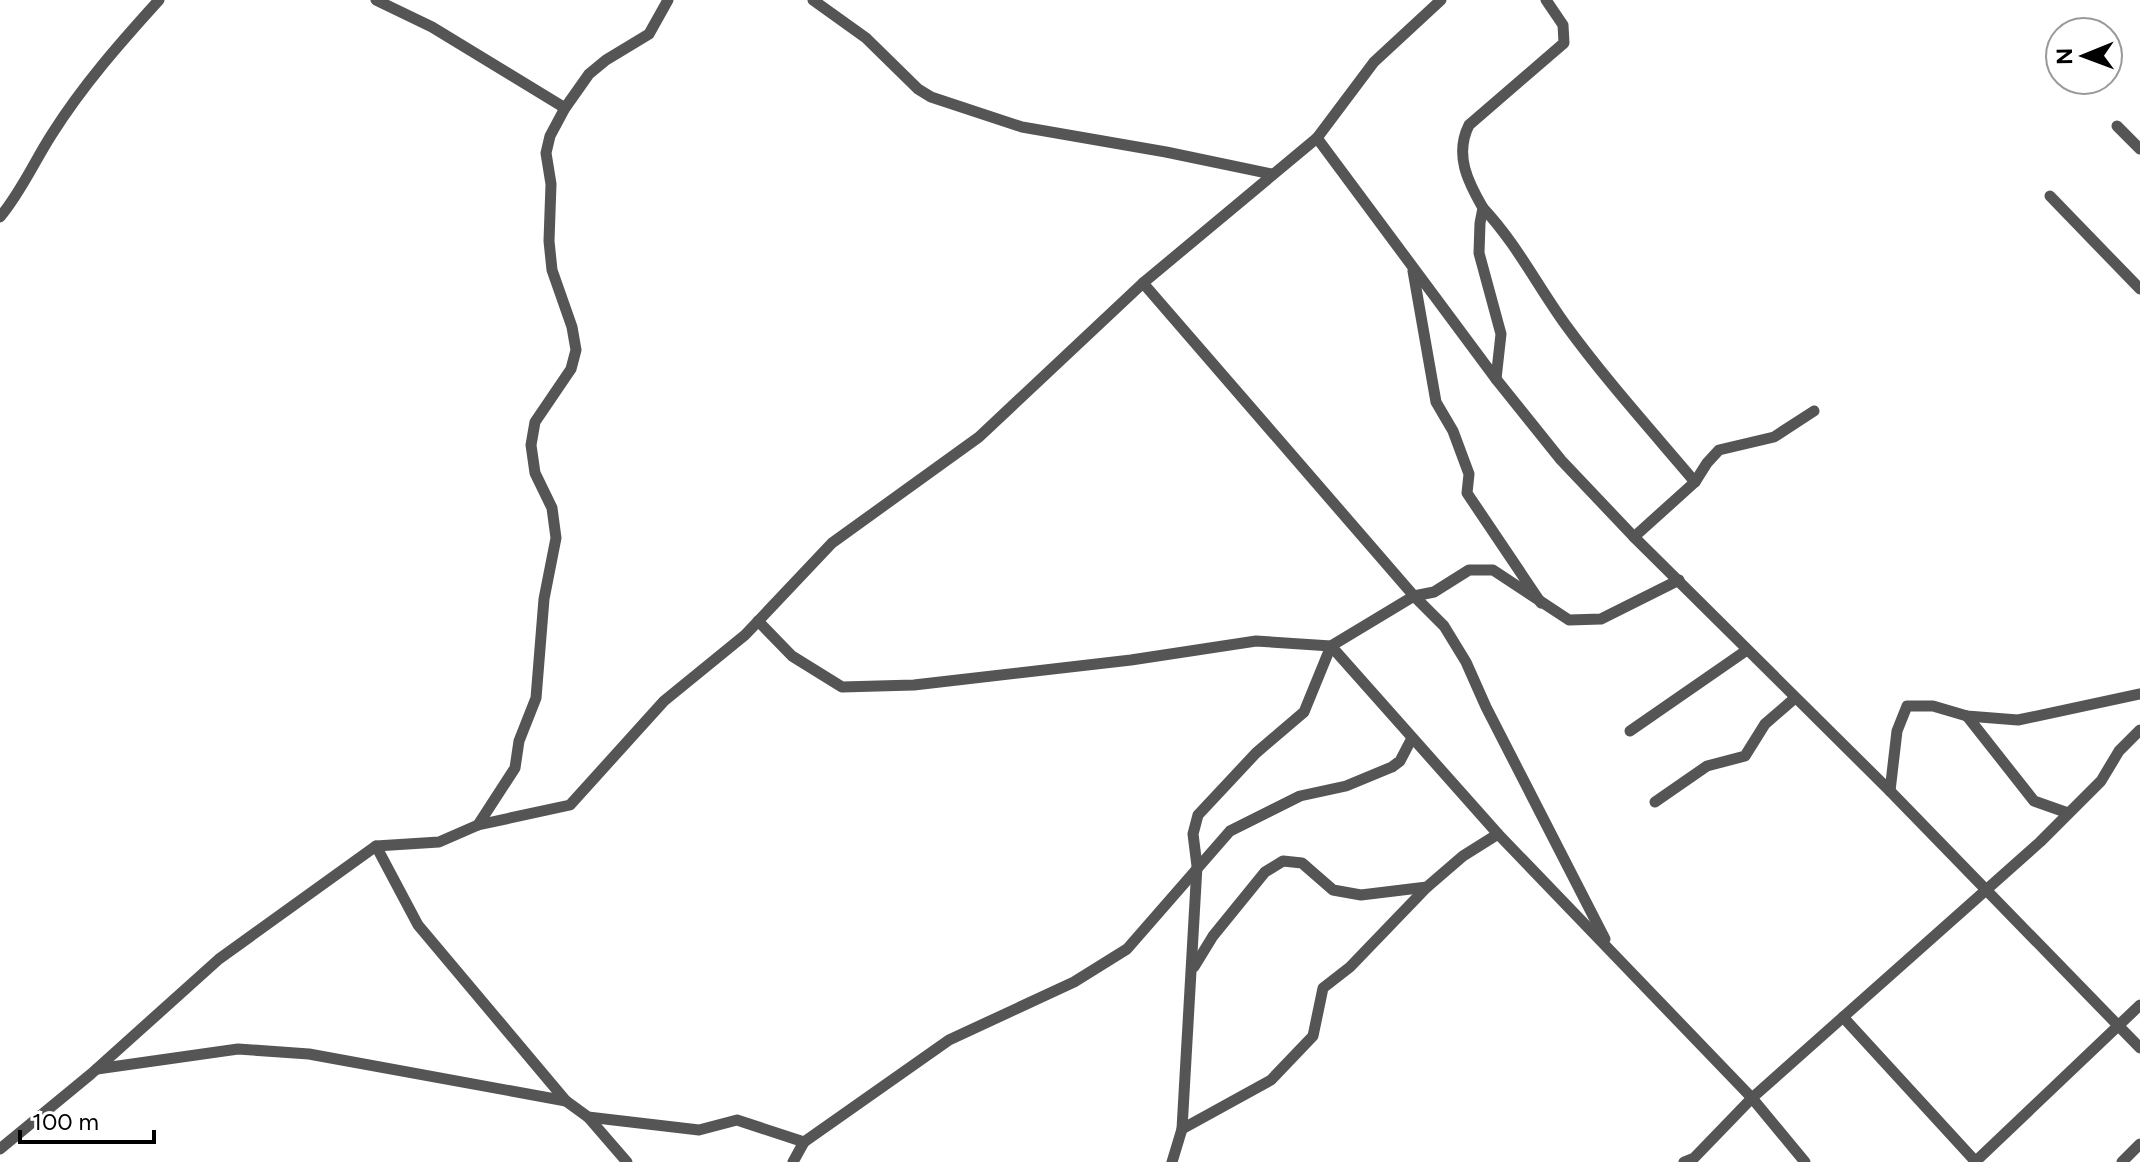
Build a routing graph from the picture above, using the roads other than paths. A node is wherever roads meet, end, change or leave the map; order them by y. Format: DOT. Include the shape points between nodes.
graph roads {
  1 [pos="159,0"];
  2 [pos="376,0"];
  3 [pos="668,0"];
  4 [pos="813,0"];
  5 [pos="1441,0"];
  6 [pos="1546,0"];
  7 [pos="565,108"];
  8 [pos="2117,126"];
  9 [pos="1317,138"];
  10 [pos="2140,149"];
  11 [pos="1272,174"];
  12 [pos="2050,196"];
  13 [pos="1483,208"];
  14 [pos="0,217"];
  15 [pos="1412,266"];
  16 [pos="1143,283"];
  17 [pos="2140,289"];
  18 [pos="1496,379"];
  19 [pos="1814,411"];
  20 [pos="1695,482"];
  21 [pos="1634,537"];
  22 [pos="1679,580"];
  23 [pos="1414,596"];
  24 [pos="1541,603"];
  25 [pos="758,621"];
  26 [pos="1331,646"];
  27 [pos="1747,650"];
  28 [pos="2140,694"];
  29 [pos="1795,698"];
  30 [pos="1967,716"];
  31 [pos="2140,730"];
  32 [pos="1630,731"];
  33 [pos="1412,738"];
  34 [pos="1890,791"];
  35 [pos="1655,802"];
  36 [pos="2068,813"];
  37 [pos="478,825"];
  38 [pos="1498,834"];
  39 [pos="376,846"];
  40 [pos="1197,866"];
  41 [pos="1427,887"];
  42 [pos="1985,890"];
  43 [pos="1611,952"];
  44 [pos="1192,969"];
  45 [pos="2140,1005"];
  46 [pos="1843,1017"];
  47 [pos="2118,1026"];
  48 [pos="2140,1048"];
  49 [pos="97,1069"];
  50 [pos="1752,1098"];
  51 [pos="566,1101"];
  52 [pos="588,1117"];
  53 [pos="1182,1129"];
  54 [pos="804,1142"];
  55 [pos="2140,1144"];
  56 [pos="0,1149"];
  57 [pos="1687,1161"];
  58 [pos="627,1162"];
  59 [pos="793,1162"];
  60 [pos="1172,1162"];
  61 [pos="1805,1162"];
  62 [pos="1976,1162"];
  63 [pos="2122,1162"];
  1 -- 14 [label="street" via="95,71"];
  2 -- 7 [label="street" via="432,27"];
  3 -- 7 [label="street" via="649,34 589,74"];
  4 -- 11 [label="street" via="866,38 931,97 1022,127"];
  5 -- 9 [label="street" via="1374,62"];
  6 -- 13 [label="street" via="1563,25 1564,43 1469,125 1461,140 1467,180"];
  7 -- 37 [label="street" via="546,153 549,241 552,270 576,350 571,369 535,422 531,445 556,538 538,642 536,698 515,768"];
  8 -- 10 [label="street"];
  9 -- 11 [label="street"];
  9 -- 15 [label="street"];
  11 -- 16 [label="street"];
  12 -- 17 [label="street"];
  13 -- 18 [label="street" via="1479,253 1501,334"];
  13 -- 20 [label="street" via="1506,233 1566,324"];
  15 -- 18 [label="street"];
  15 -- 24 [label="street" via="1436,402 1469,474 1467,493"];
  16 -- 23 [label="street"];
  16 -- 25 [label="street" via="979,437 832,543"];
  18 -- 21 [label="street" via="1561,460"];
  19 -- 20 [label="street" via="1774,437 1719,450"];
  20 -- 21 [label="street"];
  21 -- 22 [label="street"];
  22 -- 24 [label="street" via="1601,619 1569,620"];
  22 -- 27 [label="street"];
  23 -- 24 [label="street" via="1434,592 1469,570 1493,570"];
  23 -- 26 [label="street"];
  23 -- 43 [label="street" via="1444,626 1466,662"];
  25 -- 26 [label="street" via="792,656 842,687 914,685 1256,641"];
  25 -- 37 [label="street" via="664,701 570,805"];
  26 -- 33 [label="street"];
  26 -- 40 [label="street" via="1304,712 1256,753 1198,815 1193,834"];
  27 -- 29 [label="street"];
  27 -- 32 [label="street"];
  28 -- 30 [label="street" via="2018,720"];
  29 -- 34 [label="street"];
  29 -- 35 [label="street" via="1765,724 1745,756 1707,766"];
  30 -- 34 [label="street" via="1933,706 1907,706 1897,731"];
  30 -- 36 [label="street" via="2034,801"];
  31 -- 36 [label="street"];
  33 -- 38 [label="street"];
  33 -- 40 [label="street" via="1392,767 1346,786 1300,796 1230,831"];
  34 -- 42 [label="street"];
  36 -- 42 [label="street"];
  37 -- 39 [label="street" via="439,842"];
  38 -- 41 [label="street"];
  38 -- 43 [label="street"];
  39 -- 49 [label="street" via="219,959"];
  39 -- 51 [label="street" via="418,925"];
  40 -- 44 [label="street"];
  40 -- 54 [label="street" via="1127,949 1074,982 949,1040"];
  41 -- 44 [label="street" via="1361,895 1333,890 1302,863 1283,861 1256,882"];
  41 -- 53 [label="street" via="1323,988 1313,1036 1271,1080"];
  42 -- 46 [label="street"];
  42 -- 47 [label="street"];
  43 -- 50 [label="street"];
  44 -- 53 [label="street"];
  45 -- 47 [label="street"];
  46 -- 50 [label="street"];
  46 -- 62 [label="street"];
  47 -- 48 [label="street"];
  47 -- 62 [label="street"];
  49 -- 51 [label="street" via="238,1049 309,1054"];
  49 -- 56 [label="street"];
  50 -- 57 [label="street"];
  50 -- 61 [label="street"];
  51 -- 52 [label="street"];
  52 -- 54 [label="street" via="699,1130 737,1120"];
  52 -- 58 [label="street"];
  53 -- 60 [label="street"];
  54 -- 59 [label="street"];
  55 -- 63 [label="street"];
}
